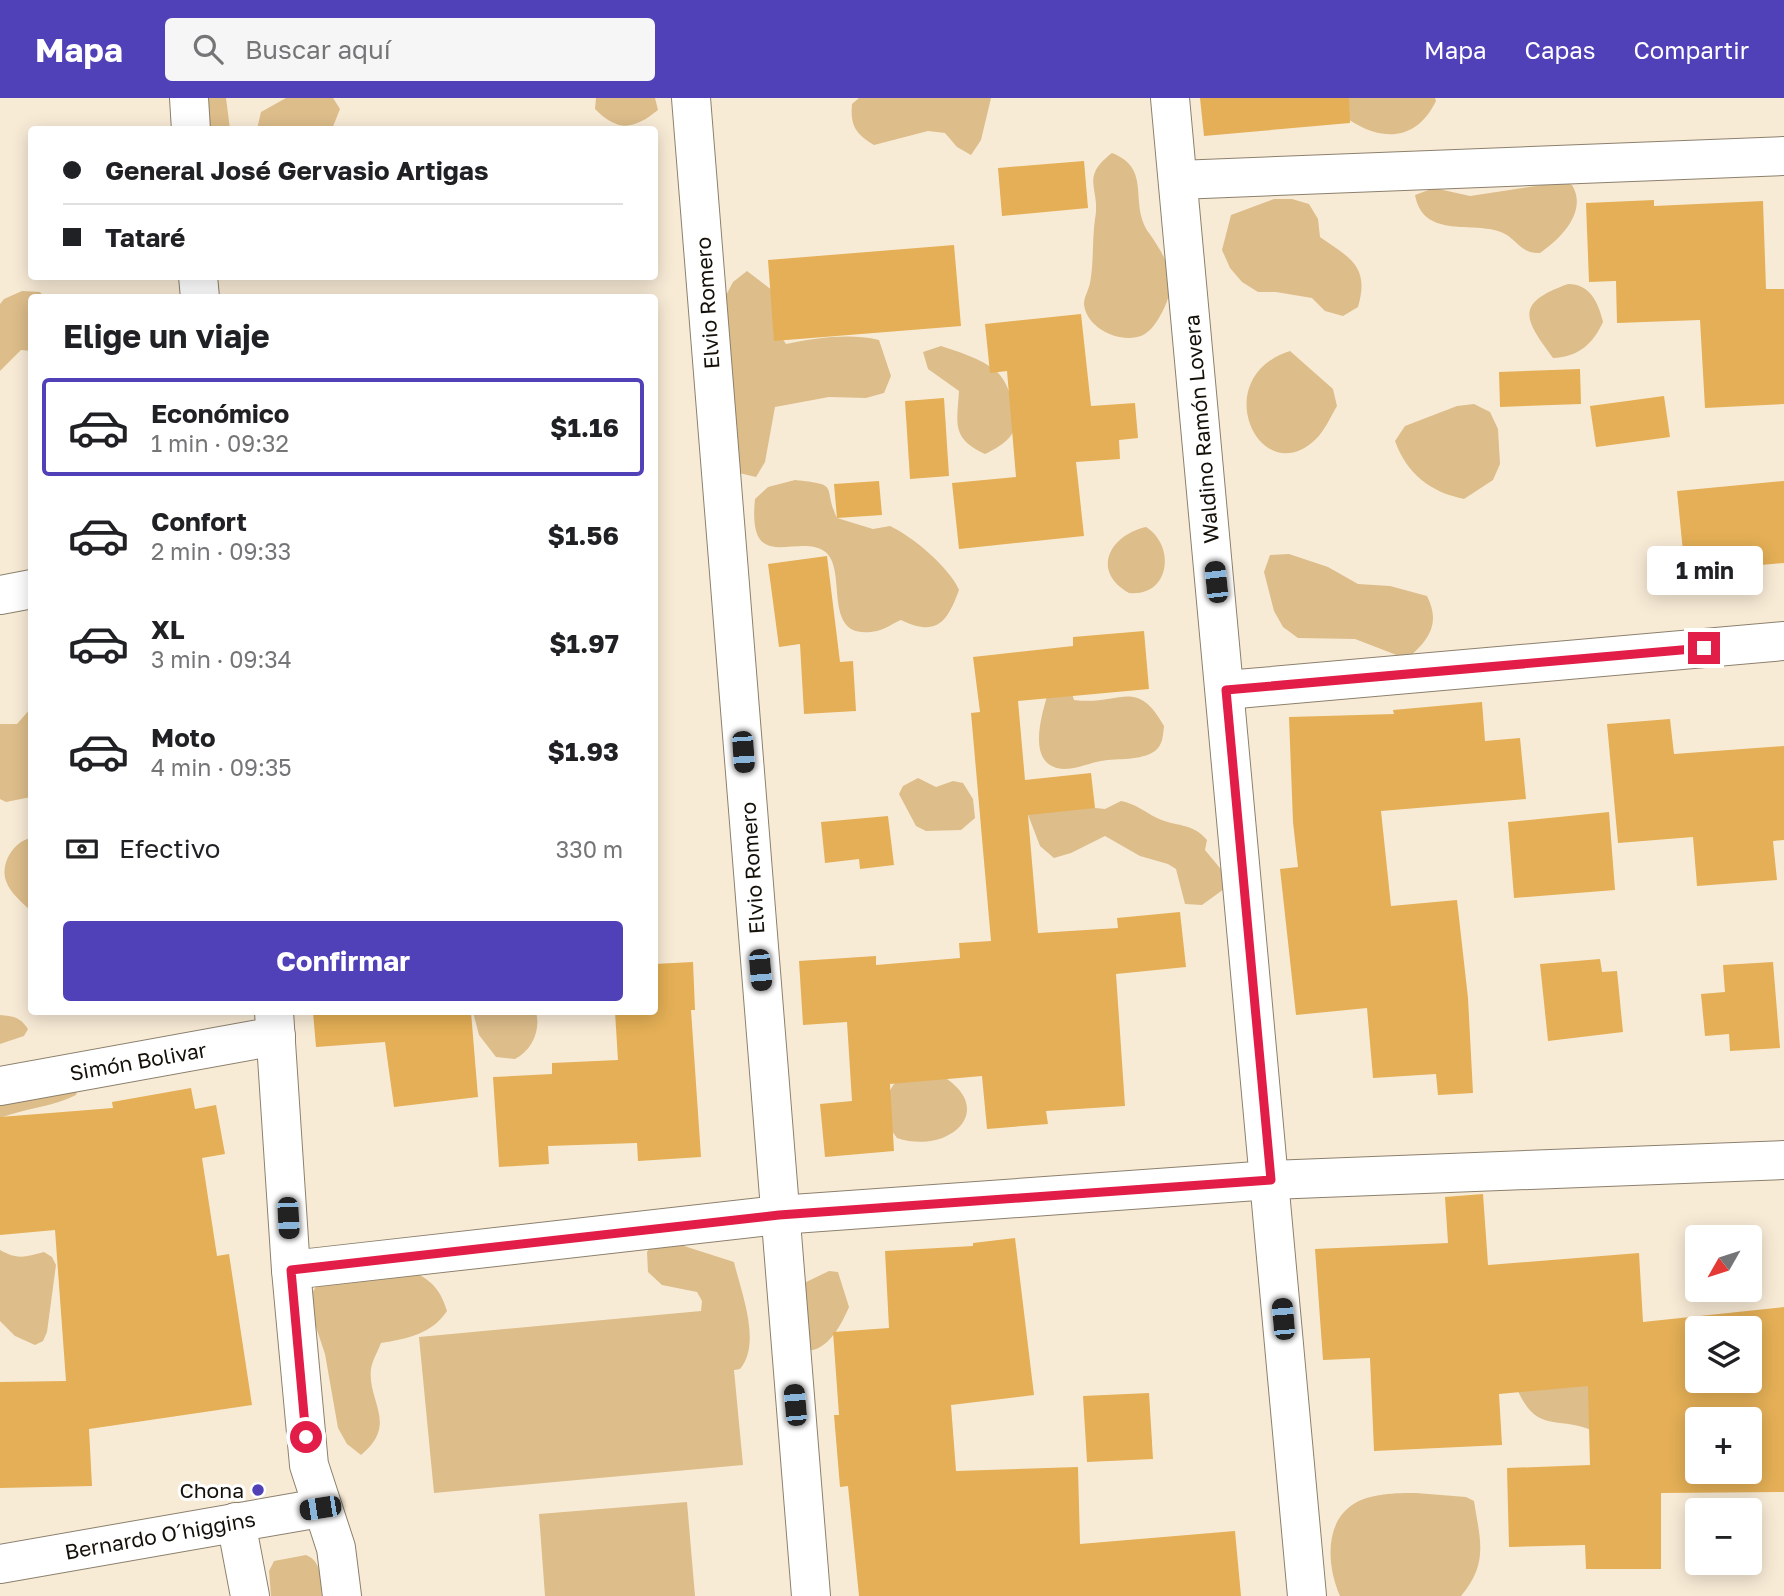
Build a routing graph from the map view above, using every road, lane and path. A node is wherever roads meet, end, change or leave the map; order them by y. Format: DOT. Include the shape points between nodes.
graph roads {
  1 [pos="189,98"];
  2 [pos="691,98"];
  3 [pos="1170,98"];
  4 [pos="191,126"];
  5 [pos="1784,156"];
  6 [pos="1178,180"];
  7 [pos="28,590"];
  8 [pos="0,595"];
  9 [pos="1784,641"];
  10 [pos="1226,690"];
  11 [pos="275,1024"];
  12 [pos="0,1086"];
  13 [pos="1784,1160"];
  14 [pos="1271,1180"];
  15 [pos="779,1215"];
  16 [pos="291,1270"];
  17 [pos="320,1508"];
  18 [pos="236,1522"];
  19 [pos="0,1564"];
  20 [pos="250,1596"];
  21 [pos="342,1596"];
  22 [pos="811,1596"];
  23 [pos="1307,1596"];
  1 -- 4 [label="street"];
  2 -- 15 [label="street, Elvio Romero"];
  3 -- 6 [label="street, Waldino Ramón Lovera"];
  5 -- 6 [label="street"];
  6 -- 10 [label="street, Waldino Ramón Lovera"];
  7 -- 8 [label="street"];
  9 -- 10 [label="street"];
  10 -- 14 [label="street, Waldino Ramón Lovera"];
  11 -- 12 [label="street, Simón Bolivar"];
  11 -- 16 [label="street"];
  13 -- 14 [label="street"];
  14 -- 15 [label="street"];
  14 -- 23 [label="street, Waldino Ramón Lovera"];
  15 -- 16 [label="street"];
  15 -- 22 [label="street, Elvio Romero"];
  16 -- 17 [label="street" via="309,1465"];
  17 -- 18 [label="street, Bernardo O´higgins"];
  17 -- 21 [label="street" via="335,1548"];
  18 -- 19 [label="street, Bernardo O´higgins"];
  18 -- 20 [label="street"];
}
